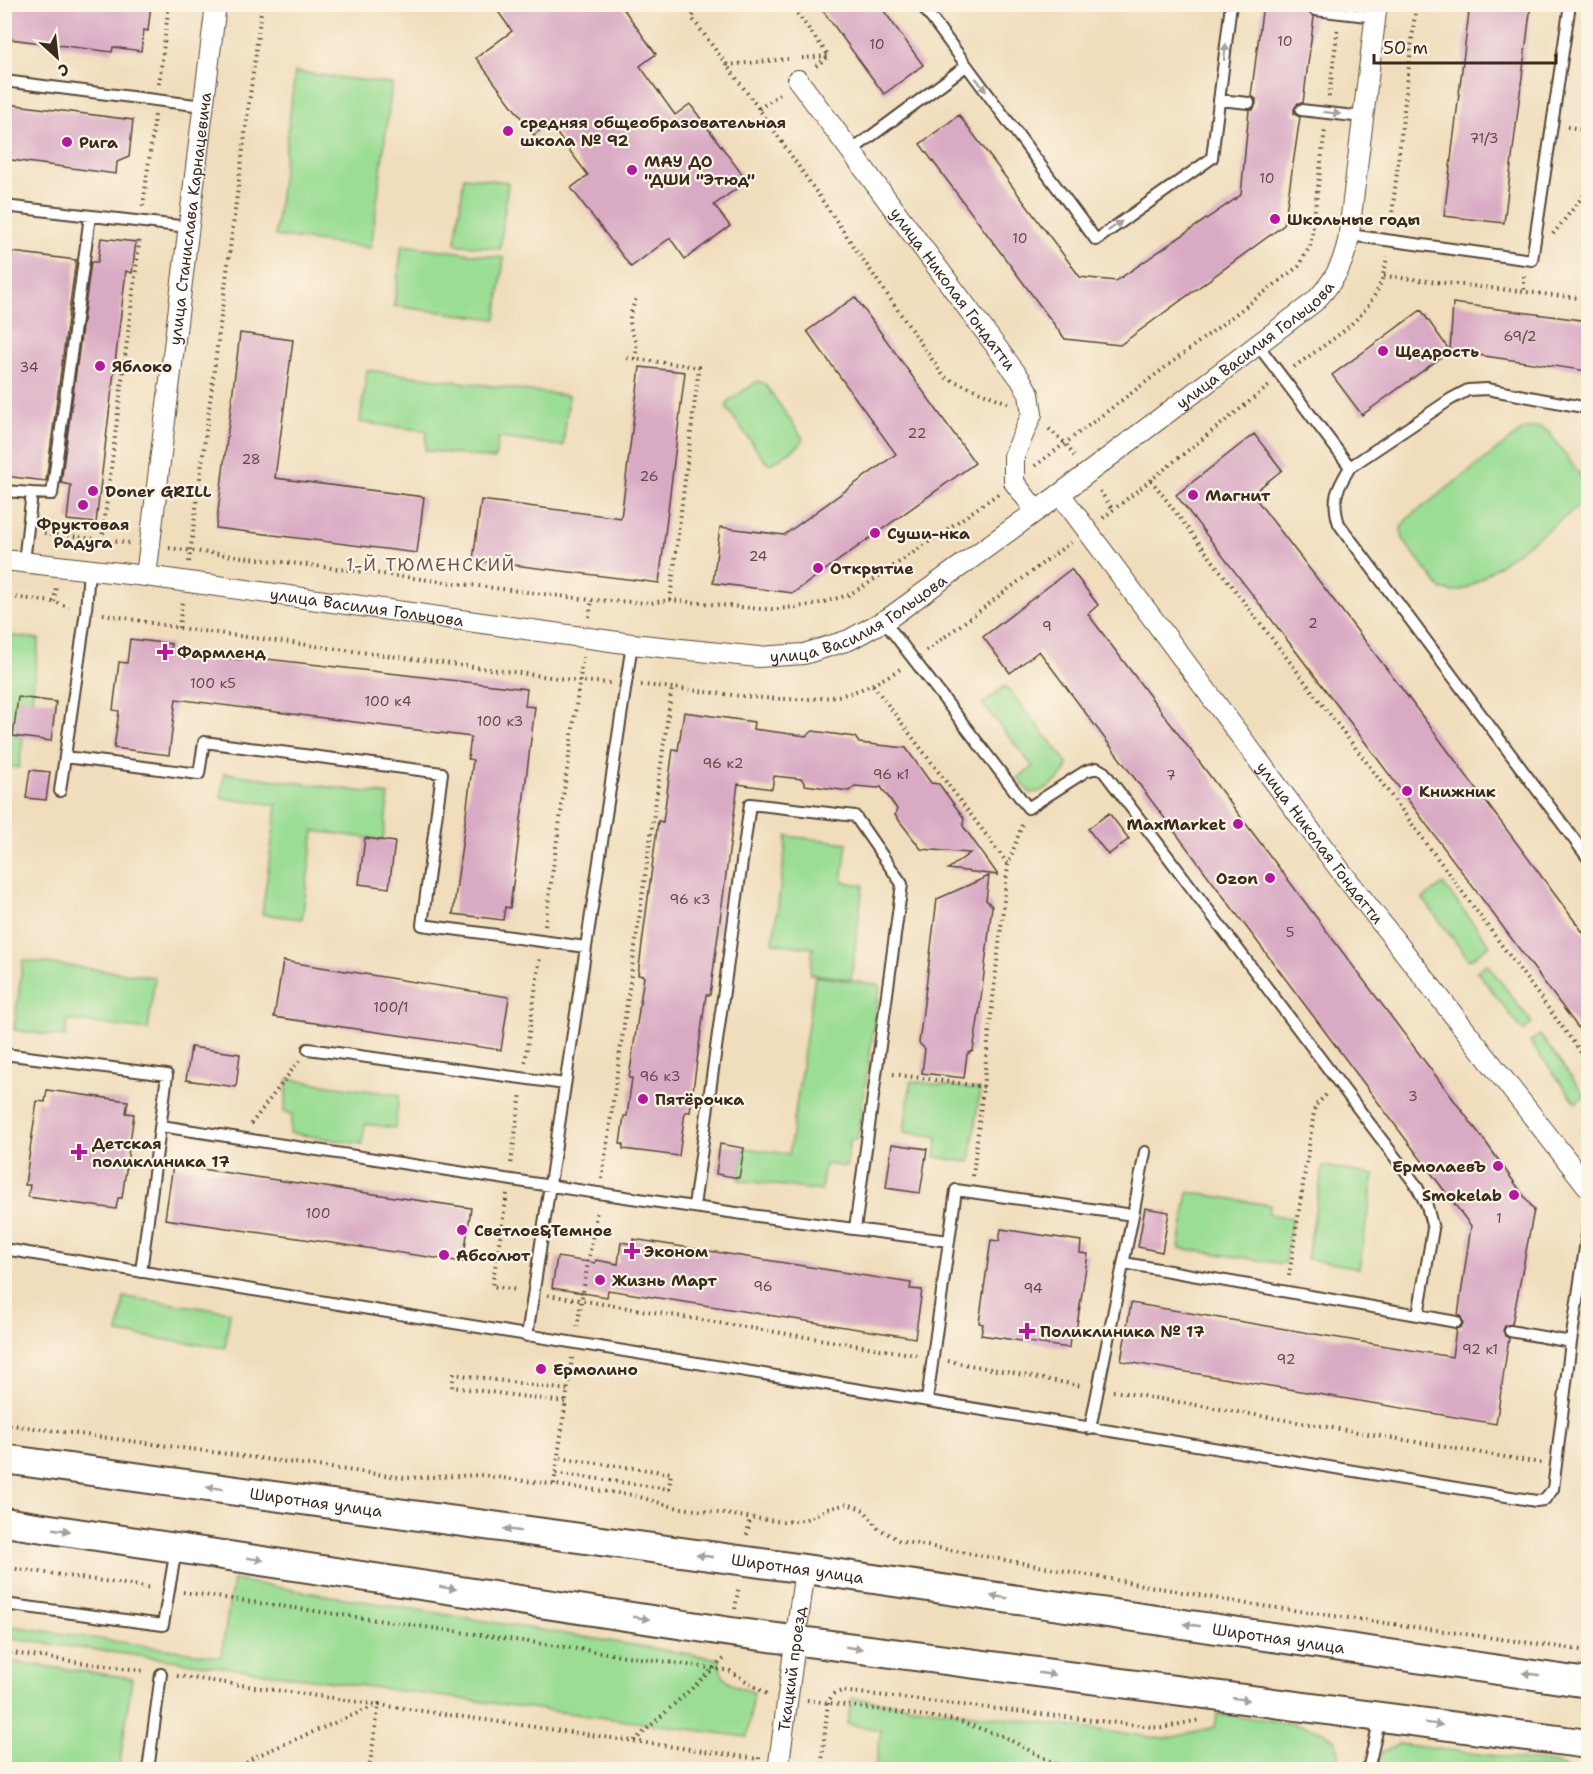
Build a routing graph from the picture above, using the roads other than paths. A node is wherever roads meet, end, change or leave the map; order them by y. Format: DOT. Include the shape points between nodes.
graph roads {
  1 [pos="216,4"];
  2 [pos="921,4"];
  3 [pos="1231,4"];
  4 [pos="1570,4"];
  5 [pos="1315,10"];
  6 [pos="1377,11"];
  7 [pos="966,66"];
  8 [pos="798,80"];
  9 [pos="4,81"];
  10 [pos="1219,100"];
  11 [pos="1249,104"];
  12 [pos="203,106"];
  13 [pos="1302,110"];
  14 [pos="1364,117"];
  15 [pos="851,151"];
  16 [pos="4,206"];
  17 [pos="90,216"];
  18 [pos="188,227"];
  19 [pos="1349,235"];
  20 [pos="1257,344"];
  21 [pos="1588,408"];
  22 [pos="1350,467"];
  23 [pos="4,491"];
  24 [pos="32,493"];
  25 [pos="1060,494"];
  26 [pos="1036,511"];
  27 [pos="14,561"];
  28 [pos="89,570"];
  29 [pos="146,576"];
  30 [pos="884,621"];
  31 [pos="632,644"];
  32 [pos="65,757"];
  33 [pos="60,791"];
  34 [pos="1588,858"];
  35 [pos="586,947"];
  36 [pos="308,1049"];
  37 [pos="4,1054"];
  38 [pos="565,1084"];
  39 [pos="161,1126"];
  40 [pos="1145,1152"];
  41 [pos="551,1185"];
  42 [pos="1588,1187"];
  43 [pos="694,1206"];
  44 [pos="1133,1215"];
  45 [pos="1588,1228"];
  46 [pos="855,1229"];
  47 [pos="949,1240"];
  48 [pos="4,1249"];
  49 [pos="1124,1263"];
  50 [pos="141,1272"];
  51 [pos="1418,1315"];
  52 [pos="1456,1322"];
  53 [pos="1510,1331"];
  54 [pos="527,1336"];
  55 [pos="1571,1342"];
  56 [pos="927,1400"];
  57 [pos="1090,1429"];
  58 [pos="4,1459"];
  59 [pos="4,1522"];
  60 [pos="177,1547"];
  61 [pos="805,1569"];
  62 [pos="4,1604"];
  63 [pos="796,1641"];
  64 [pos="161,1674"];
  65 [pos="1588,1683"];
  66 [pos="1380,1717"];
  67 [pos="1588,1744"];
  68 [pos="147,1770"];
  69 [pos="778,1770"];
  70 [pos="1368,1770"];
  1 -- 12 [label="street, улица Станислава Карнацевича"];
  2 -- 7 [label="lane"];
  10 -- 3 [label="lane, one-way"];
  4 -- 19 [label="lane" via="1532,260"];
  5 -- 6 [label="lane"];
  6 -- 14 [label="street, улица Василия Гольцова"];
  7 -- 10 [label="lane, one-way" via="1096,240 1212,158"];
  7 -- 15 [label="lane"];
  8 -- 15 [label="street, улица Николая Гондатти"];
  9 -- 12 [label="lane"];
  10 -- 11 [label="lane"];
  12 -- 18 [label="street, улица Станислава Карнацевича"];
  13 -- 14 [label="lane, one-way"];
  14 -- 19 [label="street, улица Василия Гольцова"];
  15 -- 26 [label="street, улица Николая Гондатти" via="1022,380 1032,414 1014,456 1014,482"];
  16 -- 17 [label="lane"];
  17 -- 18 [label="lane"];
  17 -- 24 [label="lane" via="52,494"];
  18 -- 29 [label="street, улица Станислава Карнацевича"];
  19 -- 20 [label="street, улица Василия Гольцова" via="1345,258 1326,290"];
  20 -- 22 [label="lane"];
  20 -- 25 [label="street, улица Василия Гольцова"];
  21 -- 22 [label="lane" via="1487,389 1468,390"];
  22 -- 34 [label="lane" via="1337,489 1334,508 1339,524"];
  23 -- 24 [label="lane"];
  24 -- 27 [label="lane" via="27,531"];
  25 -- 26 [label="street, улица Василия Гольцова"];
  25 -- 42 [label="street, улица Николая Гондатти" via="1343,874"];
  26 -- 30 [label="street, улица Василия Гольцова"];
  27 -- 28 [label="street, улица Василия Гольцова"];
  28 -- 29 [label="street, улица Василия Гольцова"];
  28 -- 32 [label="lane"];
  29 -- 31 [label="street, улица Василия Гольцова"];
  30 -- 31 [label="street, улица Василия Гольцова" via="827,648 781,657"];
  30 -- 51 [label="lane" via="1028,808 1086,771 1097,768 1104,772 1416,1185 1427,1206 1432,1229"];
  31 -- 35 [label="lane"];
  32 -- 33 [label="lane"];
  32 -- 35 [label="lane" via="199,774 204,742 442,773 422,925"];
  35 -- 38 [label="lane"];
  36 -- 38 [label="lane"];
  37 -- 39 [label="lane" via="167,1075"];
  38 -- 41 [label="lane"];
  39 -- 41 [label="lane"];
  39 -- 50 [label="lane"];
  40 -- 44 [label="lane"];
  41 -- 43 [label="lane"];
  41 -- 54 [label="lane"];
  43 -- 46 [label="lane"];
  43 -- 46 [label="lane" via="750,804 855,816 902,884"];
  44 -- 47 [label="lane" via="956,1190"];
  44 -- 49 [label="lane"];
  45 -- 55 [label="lane"];
  46 -- 47 [label="lane"];
  47 -- 56 [label="lane"];
  48 -- 50 [label="lane"];
  49 -- 51 [label="lane"];
  49 -- 57 [label="lane"];
  50 -- 54 [label="lane"];
  51 -- 52 [label="lane"];
  53 -- 55 [label="lane"];
  54 -- 56 [label="lane"];
  55 -- 57 [label="lane" via="1553,1489 1544,1500"];
  56 -- 57 [label="lane"];
  61 -- 58 [label="main road, Широтная улица, one-way"];
  59 -- 60 [label="main road, one-way"];
  60 -- 62 [label="lane" via="163,1624"];
  60 -- 63 [label="main road, one-way"];
  61 -- 63 [label="street, Ткацкий проезд"];
  65 -- 61 [label="main road, Широтная улица, one-way"];
  63 -- 66 [label="main road, one-way"];
  63 -- 69 [label="street, Ткацкий проезд"];
  64 -- 68 [label="lane"];
  66 -- 67 [label="main road, one-way"];
  66 -- 70 [label="lane"];
}
